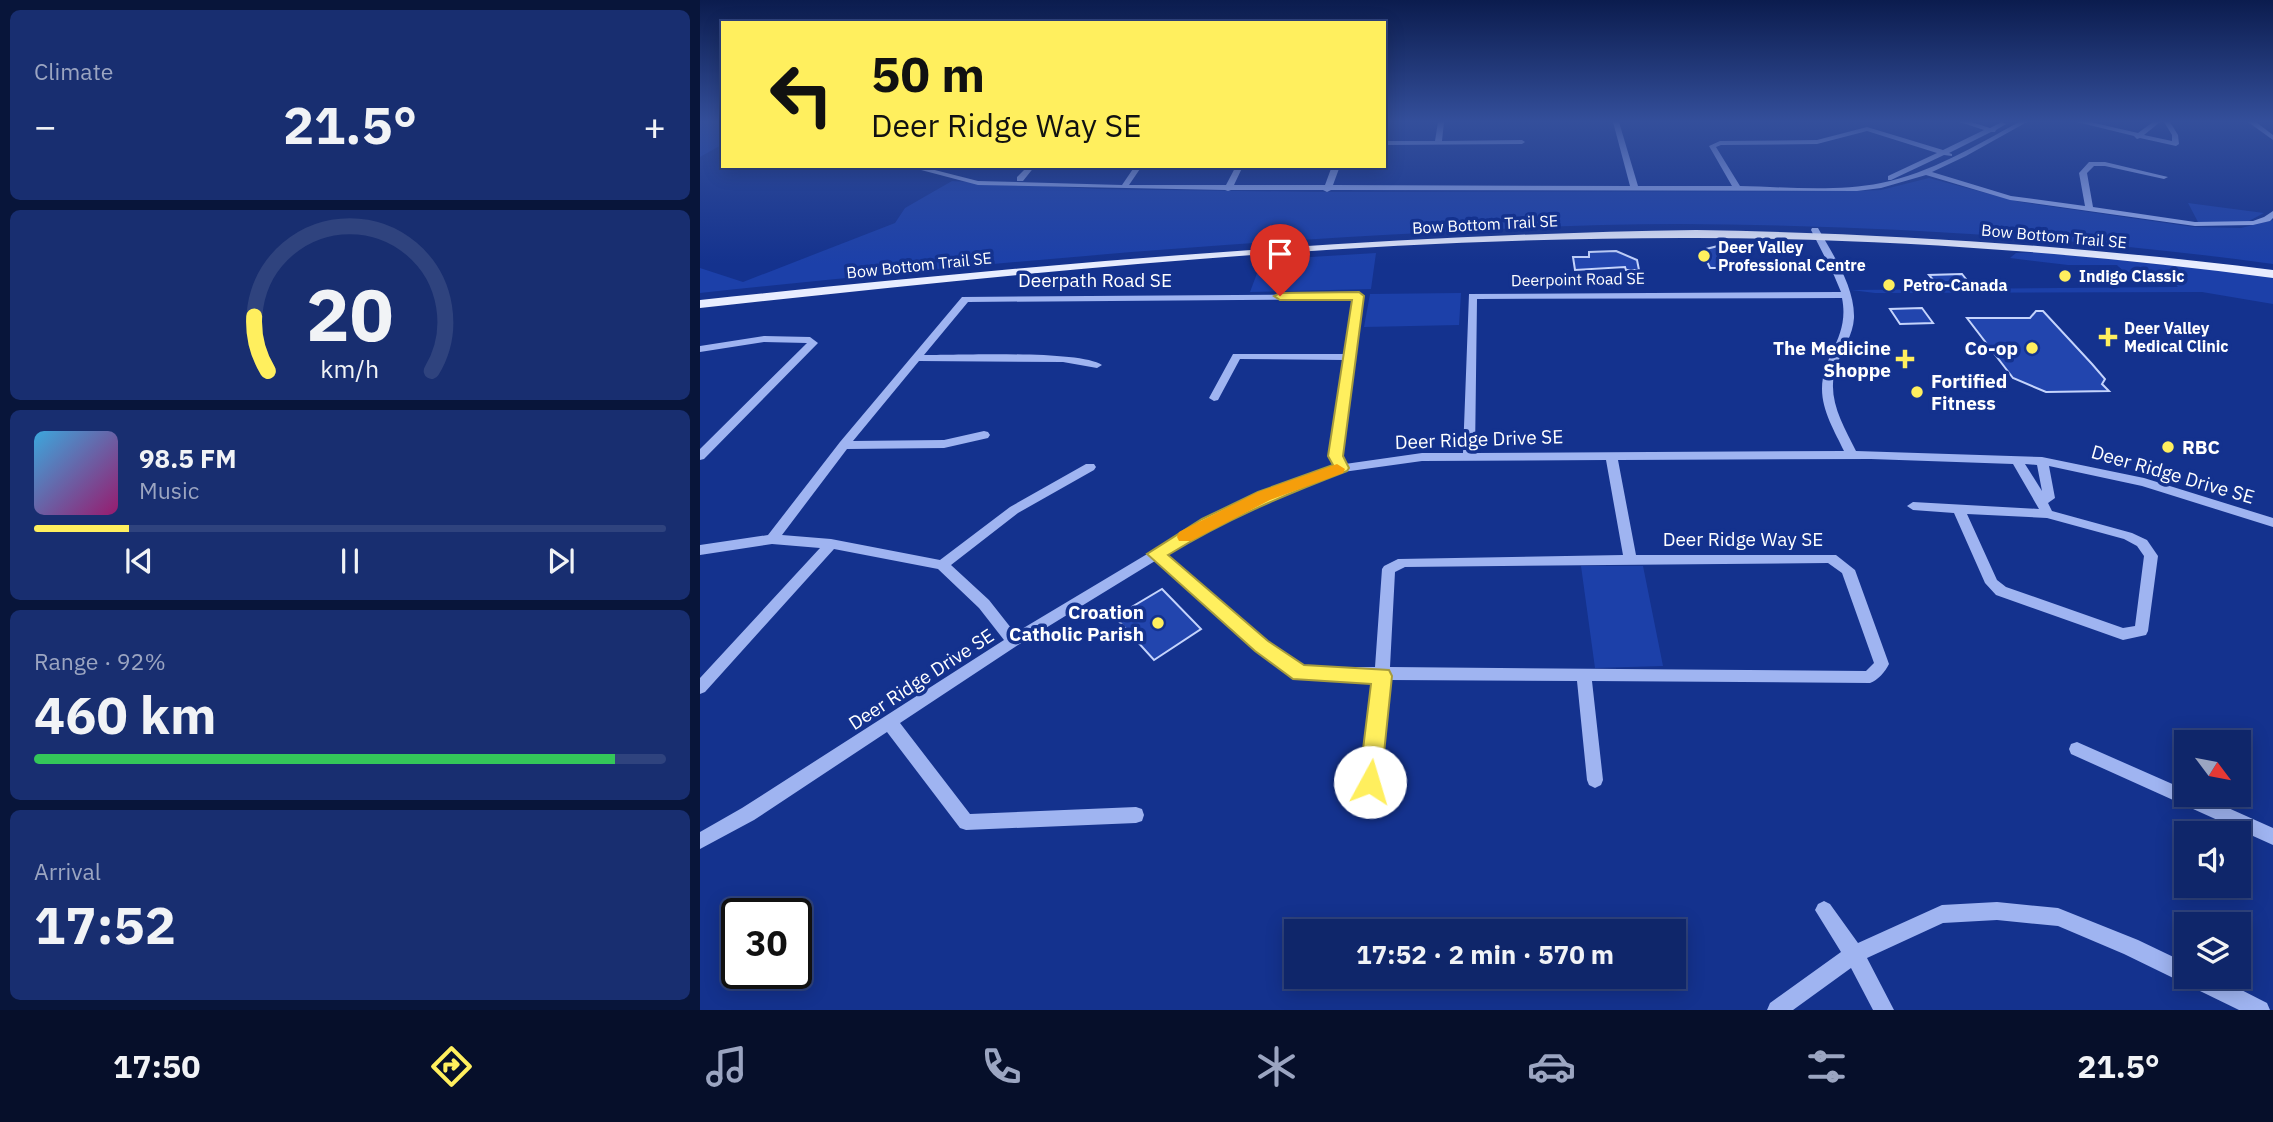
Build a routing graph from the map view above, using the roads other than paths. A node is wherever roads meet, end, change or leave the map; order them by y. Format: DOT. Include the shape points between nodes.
graph roads {
  1 [pos="922,169"];
  2 [pos="948,169"];
  3 [pos="1029,169"];
  4 [pos="1137,169"];
  5 [pos="1238,169"];
  6 [pos="1335,169"];
  7 [pos="1629,169"];
  8 [pos="1726,169"];
  9 [pos="1915,169"];
  10 [pos="1938,169"];
  11 [pos="2087,169"];
  12 [pos="2128,169"];
  13 [pos="1929,174"];
  14 [pos="2164,177"];
  15 [pos="1020,179"];
  16 [pos="1126,185"];
  17 [pos="1634,186"];
  18 [pos="1736,186"];
  19 [pos="1229,187"];
  20 [pos="1329,187"];
  21 [pos="2090,209"];
  22 [pos="2273,213"];
  23 [pos="1819,238"];
  24 [pos="2273,268"];
  25 [pos="2273,274"];
  26 [pos="1845,295"];
  27 [pos="700,296"];
  28 [pos="700,304"];
  29 [pos="700,349"];
  30 [pos="1349,357"];
  31 [pos="916,358"];
  32 [pos="1097,365"];
  33 [pos="1214,398"];
  34 [pos="984,435"];
  35 [pos="844,445"];
  36 [pos="1852,455"];
  37 [pos="700,456"];
  38 [pos="1469,456"];
  39 [pos="1611,456"];
  40 [pos="2017,460"];
  41 [pos="2042,461"];
  42 [pos="1090,467"];
  43 [pos="1341,468"];
  44 [pos="2043,500"];
  45 [pos="1913,506"];
  46 [pos="1959,509"];
  47 [pos="2047,514"];
  48 [pos="2272,522"];
  49 [pos="772,539"];
  50 [pos="831,544"];
  51 [pos="700,550"];
  52 [pos="1156,554"];
  53 [pos="1630,558"];
  54 [pos="943,565"];
  55 [pos="1013,641"];
  56 [pos="1584,675"];
  57 [pos="1382,676"];
  58 [pos="700,688"];
  59 [pos="890,723"];
  60 [pos="2077,749"];
  61 [pos="1595,780"];
  62 [pos="1367,809"];
  63 [pos="1136,815"];
  64 [pos="2273,836"];
  65 [pos="700,841"];
  66 [pos="1824,910"];
  67 [pos="1854,954"];
  68 [pos="2174,967"];
  69 [pos="2218,989"];
  70 [pos="1777,1010"];
  71 [pos="1884,1010"];
  72 [pos="2259,1010"];
  1 -- 16 [label="street" via="978,183"];
  2 -- 15 [label="street"];
  3 -- 15 [label="street"];
  4 -- 16 [label="street"];
  5 -- 19 [label="street"];
  6 -- 20 [label="street"];
  7 -- 17 [label="street"];
  8 -- 18 [label="street"];
  9 -- 13 [label="street"];
  9 -- 18 [label="street" via="1896,177 1852,182"];
  10 -- 13 [label="street"];
  11 -- 21 [label="street" via="2083,173"];
  12 -- 14 [label="street"];
  13 -- 18 [label="street" via="1857,189"];
  13 -- 21 [label="street" via="1998,195"];
  15 -- 16 [label="street"];
  16 -- 19 [label="street"];
  17 -- 18 [label="street"];
  17 -- 20 [label="street"];
  19 -- 20 [label="street"];
  21 -- 22 [label="street" via="2221,226 2253,223"];
  23 -- 24 [label="main road, Bow Bottom Trail SE" via="2027,241"];
  23 -- 25 [label="main road, Bow Bottom Trail SE" via="2091,254"];
  23 -- 26 [label="street"];
  23 -- 27 [label="main road, Bow Bottom Trail SE" via="1571,229 1374,239 1138,254"];
  23 -- 28 [label="main road, Bow Bottom Trail SE" via="1537,237 1328,248 1027,271"];
  26 -- 36 [label="street" via="1849,320 1826,386 1829,407"];
  26 -- 38 [label="street, Deerpoint Road SE" via="1472,296"];
  29 -- 37 [label="street" via="764,340 810,340 813,344"];
  30 -- 31 [label="street, Deerpath Road SE" via="1359,296 965,299"];
  30 -- 33 [label="street" via="1237,356"];
  30 -- 43 [label="street, Deerpath Road SE" via="1335,456"];
  31 -- 32 [label="street" via="1062,359"];
  31 -- 35 [label="street, Deerpath Road SE"];
  34 -- 35 [label="street" via="944,444"];
  35 -- 49 [label="street, Deerpath Road SE"];
  36 -- 39 [label="street, Deer Ridge Drive SE"];
  36 -- 40 [label="street, Deer Ridge Drive SE"];
  38 -- 39 [label="street, Deer Ridge Drive SE"];
  38 -- 43 [label="street, Deer Ridge Drive SE"];
  39 -- 53 [label="street"];
  40 -- 41 [label="street, Deer Ridge Drive SE"];
  40 -- 44 [label="street"];
  41 -- 44 [label="street" via="2049,498"];
  41 -- 48 [label="street, Deer Ridge Drive SE" via="2144,482"];
  42 -- 54 [label="street" via="1014,510"];
  43 -- 52 [label="street, Deer Ridge Drive SE" via="1264,496"];
  44 -- 47 [label="street"];
  45 -- 46 [label="street"];
  46 -- 47 [label="street"];
  46 -- 47 [label="street" via="1992,583 2001,591 2123,634 2141,631 2151,556 2142,543"];
  49 -- 50 [label="street"];
  49 -- 51 [label="street"];
  50 -- 54 [label="street"];
  50 -- 58 [label="street"];
  52 -- 55 [label="street, Deer Ridge Drive SE"];
  52 -- 57 [label="street, Deer Ridge Way SE" via="1261,646 1300,673"];
  53 -- 56 [label="street, Deer Ridge Way SE" via="1831,558 1848,570 1882,664 1870,677"];
  53 -- 57 [label="street, Deer Ridge Way SE" via="1402,562 1389,569"];
  54 -- 55 [label="street" via="984,604"];
  55 -- 59 [label="street, Deer Ridge Drive SE"];
  56 -- 57 [label="street, Deer Ridge Way SE"];
  56 -- 61 [label="street"];
  57 -- 62 [label="street"];
  59 -- 63 [label="street" via="966,822"];
  59 -- 65 [label="street, Deer Ridge Drive SE"];
  60 -- 64 [label="street"];
  66 -- 67 [label="street"];
  67 -- 68 [label="street" via="1942,914 1997,911 2058,917"];
  67 -- 70 [label="street"];
  67 -- 71 [label="street"];
  69 -- 72 [label="street"];
}
